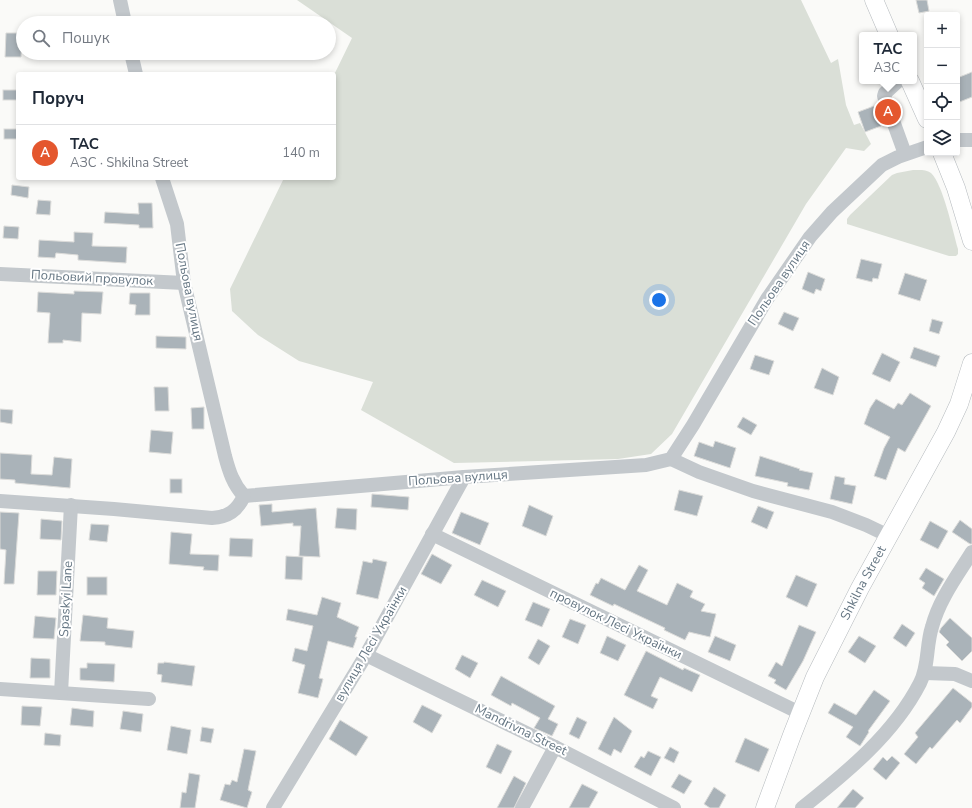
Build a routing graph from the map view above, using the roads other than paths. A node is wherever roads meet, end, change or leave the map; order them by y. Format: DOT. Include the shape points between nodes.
graph roads {
  1 [pos="120,0"];
  2 [pos="874,0"];
  3 [pos="123,16"];
  4 [pos="888,32"];
  5 [pos="133,60"];
  6 [pos="136,72"];
  7 [pos="895,84"];
  8 [pos="911,84"];
  9 [pos="924,112"];
  10 [pos="960,140"];
  11 [pos="972,140"];
  12 [pos="924,148"];
  13 [pos="905,154"];
  14 [pos="943,156"];
  15 [pos="163,180"];
  16 [pos="972,241"];
  17 [pos="0,274"];
  18 [pos="184,283"];
  19 [pos="972,363"];
  20 [pos="671,459"];
  21 [pos="464,477"];
  22 [pos="244,496"];
  23 [pos="0,501"];
  24 [pos="71,505"];
  25 [pos="432,534"];
  26 [pos="889,536"];
  27 [pos="972,552"];
  28 [pos="366,655"];
  29 [pos="925,673"];
  30 [pos="971,678"];
  31 [pos="0,690"];
  32 [pos="61,693"];
  33 [pos="149,700"];
  34 [pos="800,713"];
  35 [pos="555,747"];
  36 [pos="273,808"];
  37 [pos="522,808"];
  38 [pos="674,808"];
  39 [pos="765,808"];
  40 [pos="802,808"];
  1 -- 3 [label="street"];
  2 -- 4 [label="main road"];
  5 -- 6 [label="street"];
  7 -- 13 [label="street" via="884,96"];
  8 -- 9 [label="main road"];
  10 -- 11 [label="street"];
  12 -- 13 [label="street, Польова вулиця"];
  13 -- 20 [label="street, Польова вулиця" via="882,165 832,212 810,237 767,299"];
  14 -- 16 [label="main road"];
  15 -- 18 [label="street, Польова вулиця" via="177,224"];
  17 -- 18 [label="street, Польовий провулок"];
  18 -- 22 [label="street, Польова вулиця" via="225,456 231,477"];
  19 -- 26 [label="main road, Shkilna Street" via="953,417"];
  20 -- 21 [label="street, Польова вулиця" via="646,465"];
  20 -- 26 [label="street" via="753,491 832,512"];
  21 -- 22 [label="street, Польова вулиця"];
  21 -- 25 [label="street, вулиця Лесі Українки"];
  22 -- 24 [label="street" via="235,511 221,518"];
  23 -- 24 [label="street"];
  24 -- 32 [label="street, Spaskyi Lane"];
  25 -- 28 [label="street, вулиця Лесі Українки"];
  25 -- 34 [label="street, провулок Лесі Українки"];
  26 -- 34 [label="main road, Shkilna Street" via="830,647"];
  27 -- 29 [label="street" via="947,592 934,619 928,641"];
  28 -- 35 [label="street, Mandrivna Street"];
  28 -- 36 [label="street, вулиця Лесі Українки"];
  29 -- 30 [label="street" via="947,673"];
  29 -- 40 [label="street" via="908,702 878,740 848,770"];
  31 -- 32 [label="street"];
  32 -- 33 [label="street"];
  34 -- 39 [label="main road, Shkilna Street"];
  35 -- 37 [label="street"];
  35 -- 38 [label="street, Mandrivna Street"];
}
